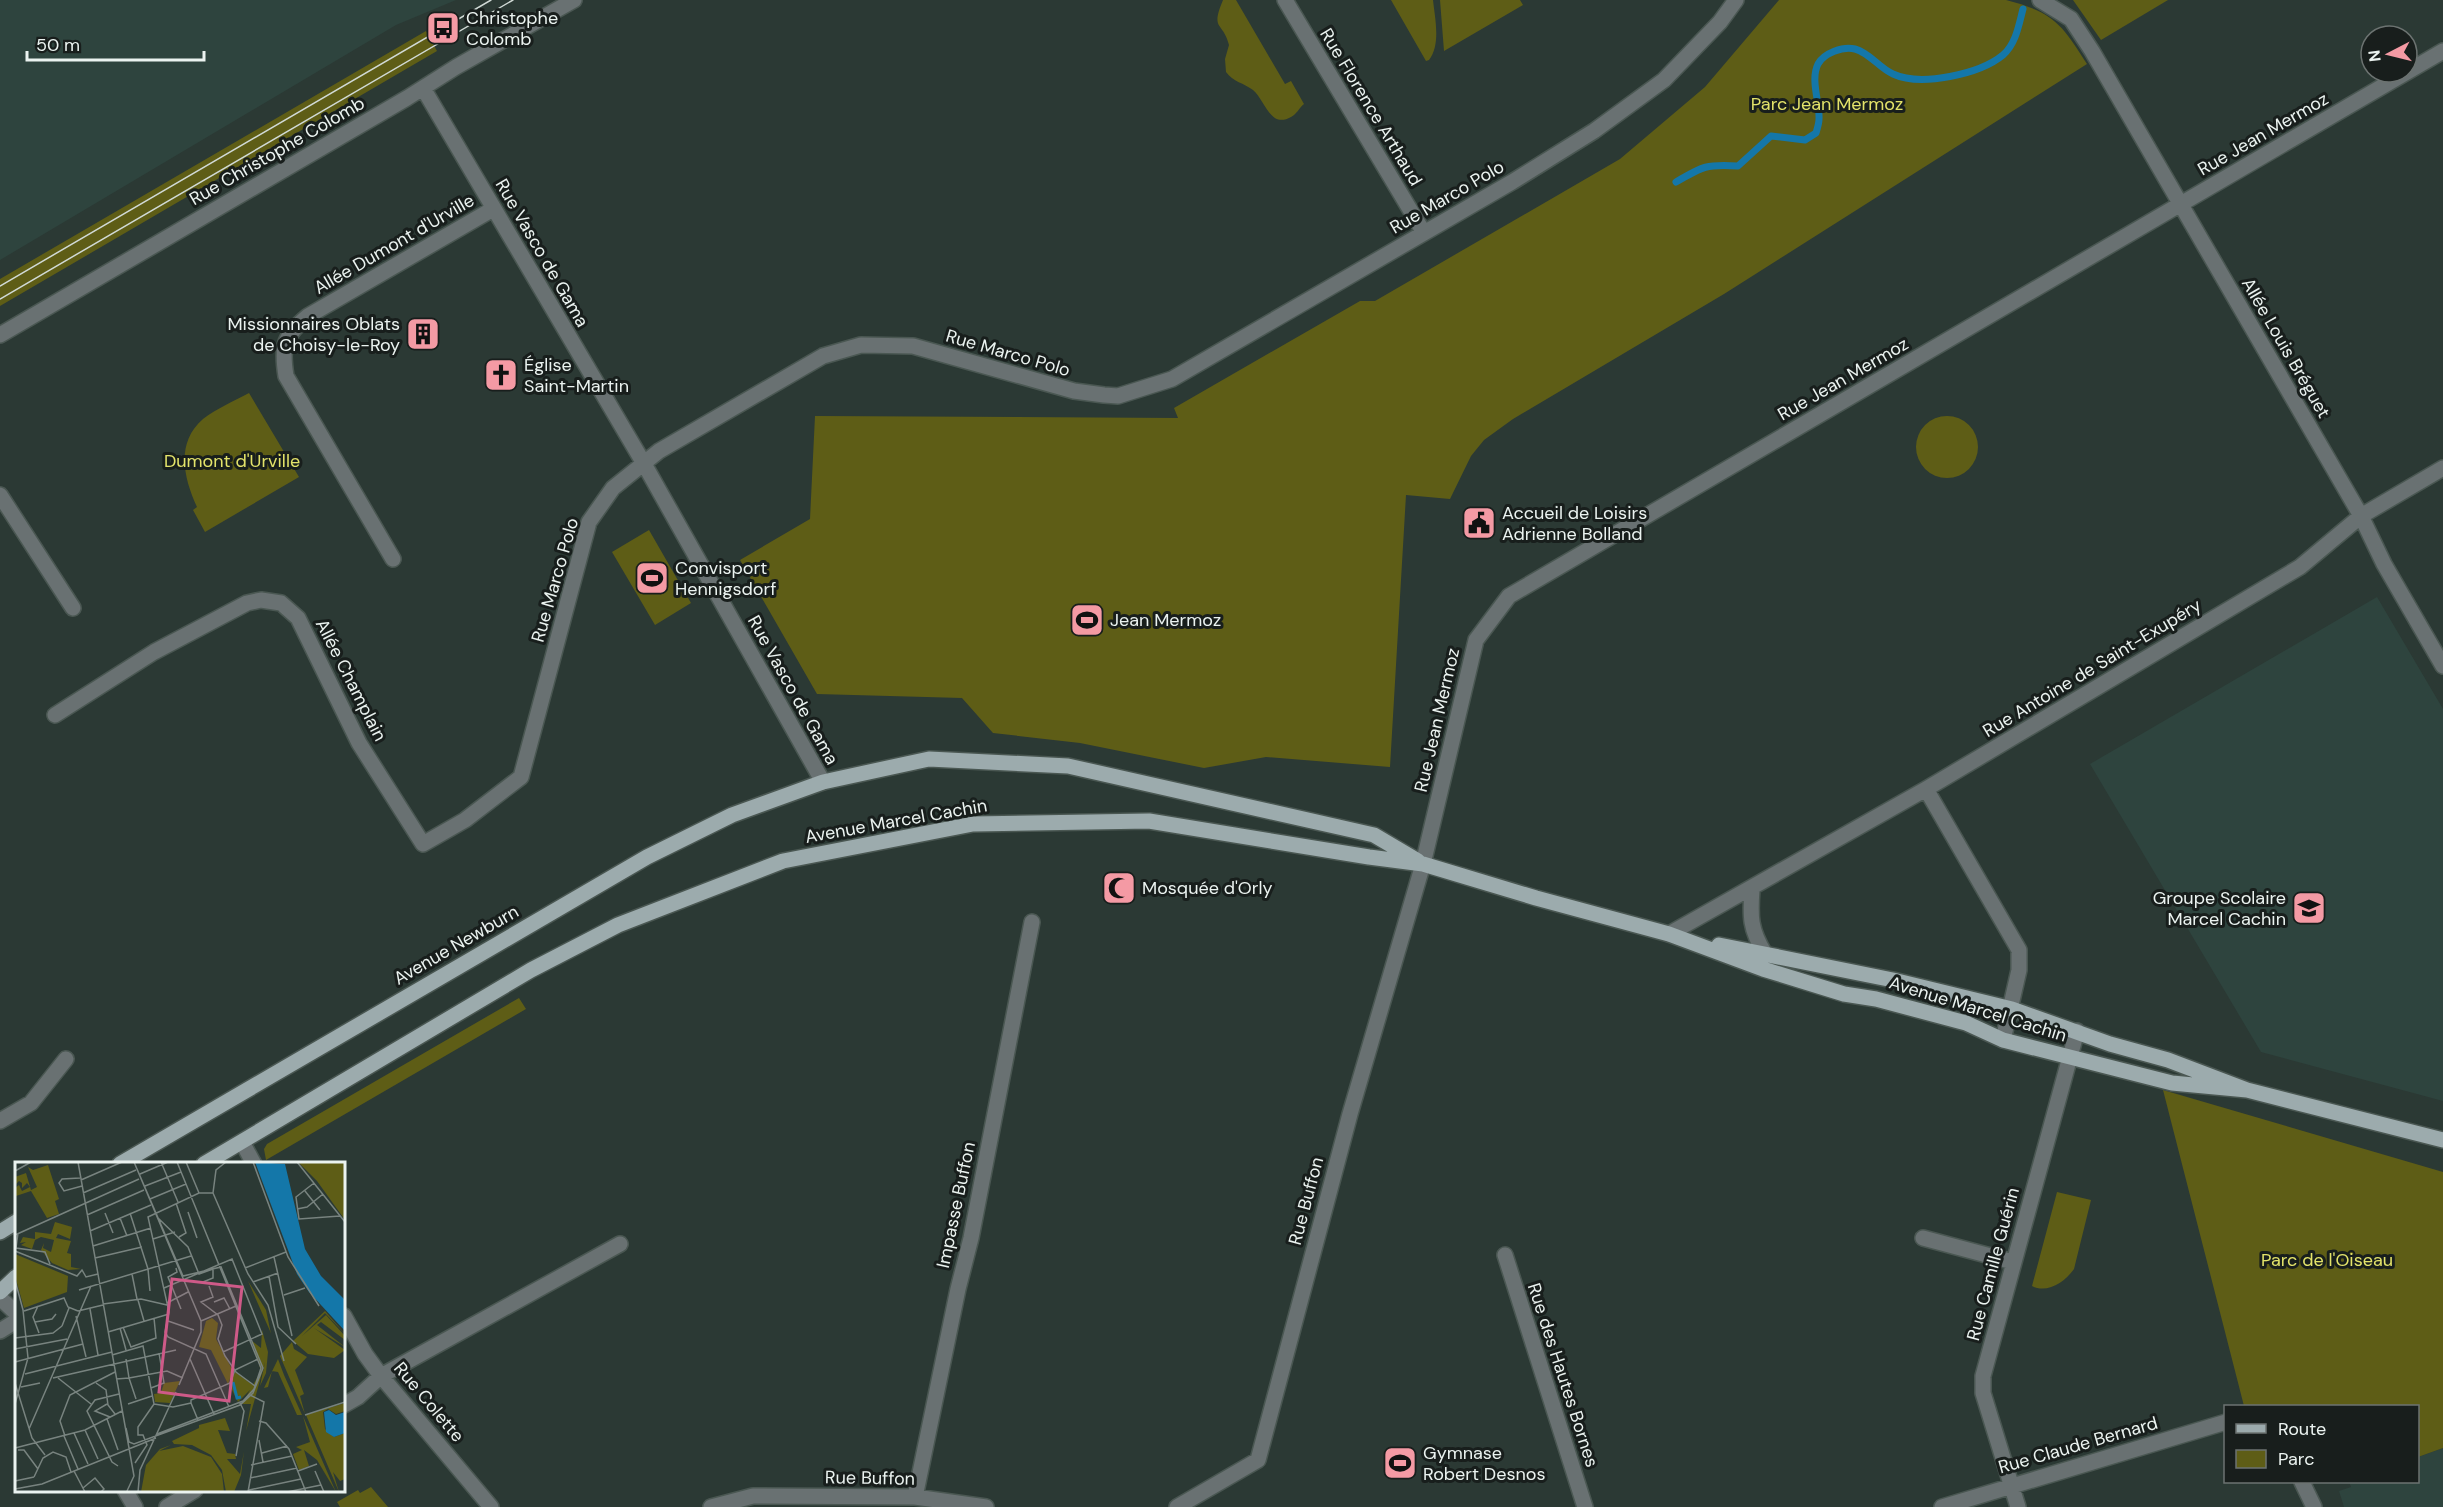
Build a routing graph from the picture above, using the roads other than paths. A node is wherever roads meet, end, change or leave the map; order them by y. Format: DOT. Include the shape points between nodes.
graph roads {
  1 [pos="574,0"];
  2 [pos="1285,0"];
  3 [pos="1736,0"];
  4 [pos="2040,0"];
  5 [pos="2443,51"];
  6 [pos="423,88"];
  7 [pos="2181,205"];
  8 [pos="493,209"];
  9 [pos="1424,233"];
  10 [pos="0,335"];
  11 [pos="643,462"];
  12 [pos="2443,468"];
  13 [pos="0,495"];
  14 [pos="2361,516"];
  15 [pos="393,559"];
  16 [pos="73,608"];
  17 [pos="2443,666"];
  18 [pos="55,715"];
  19 [pos="823,782"];
  20 [pos="1926,789"];
  21 [pos="423,844"];
  22 [pos="1423,864"];
  23 [pos="1752,889"];
  24 [pos="1032,922"];
  25 [pos="1669,934"];
  26 [pos="1765,954"];
  27 [pos="2012,1010"];
  28 [pos="2077,1031"];
  29 [pos="2003,1040"];
  30 [pos="2070,1057"];
  31 [pos="66,1059"];
  32 [pos="2247,1090"];
  33 [pos="0,1121"];
  34 [pos="242,1142"];
  35 [pos="2443,1142"];
  36 [pos="123,1162"];
  37 [pos="207,1162"];
  38 [pos="253,1162"];
  39 [pos="15,1223"];
  40 [pos="0,1232"];
  41 [pos="1923,1238"];
  42 [pos="620,1244"];
  43 [pos="1505,1255"];
  44 [pos="2013,1262"];
  45 [pos="15,1278"];
  46 [pos="0,1292"];
  47 [pos="0,1298"];
  48 [pos="15,1312"];
  49 [pos="345,1319"];
  50 [pos="15,1322"];
  51 [pos="0,1330"];
  52 [pos="381,1376"];
  53 [pos="345,1404"];
  54 [pos="2224,1423"];
  55 [pos="2302,1483"];
  56 [pos="2012,1485"];
  57 [pos="126,1492"];
  58 [pos="193,1492"];
  59 [pos="915,1497"];
  60 [pos="755,1501"];
  61 [pos="135,1507"];
  62 [pos="167,1507"];
  63 [pos="491,1507"];
  64 [pos="711,1507"];
  65 [pos="986,1507"];
  66 [pos="1177,1507"];
  67 [pos="1585,1507"];
  68 [pos="1942,1507"];
  69 [pos="2018,1507"];
  70 [pos="2314,1507"];
  1 -- 6 [label="street, Rue Christophe Colomb"];
  2 -- 9 [label="street, Rue Florence Arthaud"];
  3 -- 9 [label="street, Rue Marco Polo" via="1664,80 1594,131"];
  4 -- 7 [label="street, Allée Louis Bréguet" via="2071,19"];
  5 -- 7 [label="street, Rue Jean Mermoz"];
  6 -- 8 [label="street, Rue Vasco de Gama"];
  6 -- 10 [label="street, Rue Christophe Colomb"];
  7 -- 14 [label="street, Allée Louis Bréguet"];
  7 -- 22 [label="street, Rue Jean Mermoz" via="1509,596 1476,640"];
  8 -- 11 [label="street, Rue Vasco de Gama"];
  8 -- 15 [label="street, Allée Dumont d'Urville" via="308,316 290,331 282,356 286,376"];
  9 -- 11 [label="street, Rue Marco Polo" via="1172,379 1118,396 1074,391 913,346 861,345 823,356"];
  11 -- 19 [label="street, Rue Vasco de Gama"];
  11 -- 21 [label="street, Rue Marco Polo" via="613,488 589,522 521,777 465,820"];
  12 -- 14 [label="street, Rue Antoine de Saint-Exupéry"];
  13 -- 16 [label="street"];
  14 -- 17 [label="street, Allée Louis Bréguet"];
  14 -- 20 [label="street, Rue Antoine de Saint-Exupéry" via="2300,567"];
  18 -- 21 [label="street, Allée Champlain" via="154,652 247,603 281,603 298,618 359,743"];
  19 -- 22 [label="main road, Avenue Marcel Cachin" via="928,759 1068,766 1374,835"];
  19 -- 36 [label="main road, Avenue Newburn" via="732,815 647,857"];
  20 -- 23 [label="street, Rue Antoine de Saint-Exupéry"];
  20 -- 27 [label="street" via="2019,950"];
  22 -- 25 [label="main road, Avenue Marcel Cachin"];
  22 -- 34 [label="main road, Avenue Marcel Cachin" via="1149,821 973,824 783,861 618,925 531,970"];
  22 -- 66 [label="street, Rue Buffon" via="1350,1114 1258,1460"];
  23 -- 25 [label="street, Rue Antoine de Saint-Exupéry"];
  23 -- 26 [label="street" via="1750,920"];
  24 -- 59 [label="street, Impasse Buffon" via="971,1238"];
  25 -- 26 [label="main road, Avenue Marcel Cachin"];
  25 -- 29 [label="main road, Avenue Marcel Cachin" via="1834,991 1966,1023"];
  26 -- 27 [label="main road, Avenue Marcel Cachin"];
  27 -- 28 [label="main road, Avenue Marcel Cachin"];
  27 -- 29 [label="street"];
  28 -- 30 [label="street, Rue Camille Guérin"];
  28 -- 32 [label="main road, Avenue Marcel Cachin"];
  29 -- 30 [label="main road, Avenue Marcel Cachin"];
  30 -- 32 [label="main road, Avenue Marcel Cachin" via="2172,1083"];
  30 -- 44 [label="street, Rue Camille Guérin"];
  31 -- 33 [label="street" via="31,1103"];
  32 -- 35 [label="main road, Avenue Marcel Cachin"];
  34 -- 37 [label="main road"];
  34 -- 38 [label="street"];
  39 -- 40 [label="main road"];
  41 -- 44 [label="street"];
  42 -- 52 [label="street"];
  43 -- 67 [label="street, Rue des Hautes Bornes"];
  44 -- 56 [label="street, Rue Camille Guérin" via="1983,1376 1983,1393"];
  45 -- 46 [label="main road"];
  47 -- 48 [label="street"];
  49 -- 52 [label="street, Rue Colette"];
  50 -- 51 [label="street"];
  52 -- 53 [label="street"];
  52 -- 63 [label="street, Rue Colette"];
  54 -- 56 [label="street, Rue Claude Bernard"];
  55 -- 70 [label="street"];
  56 -- 68 [label="street, Rue Claude Bernard"];
  56 -- 69 [label="street, Rue Camille Guérin"];
  57 -- 61 [label="street"];
  58 -- 62 [label="street"];
  59 -- 60 [label="street, Rue Buffon"];
  59 -- 65 [label="street, Rue Buffon"];
  60 -- 64 [label="street, Rue Buffon"];
}
